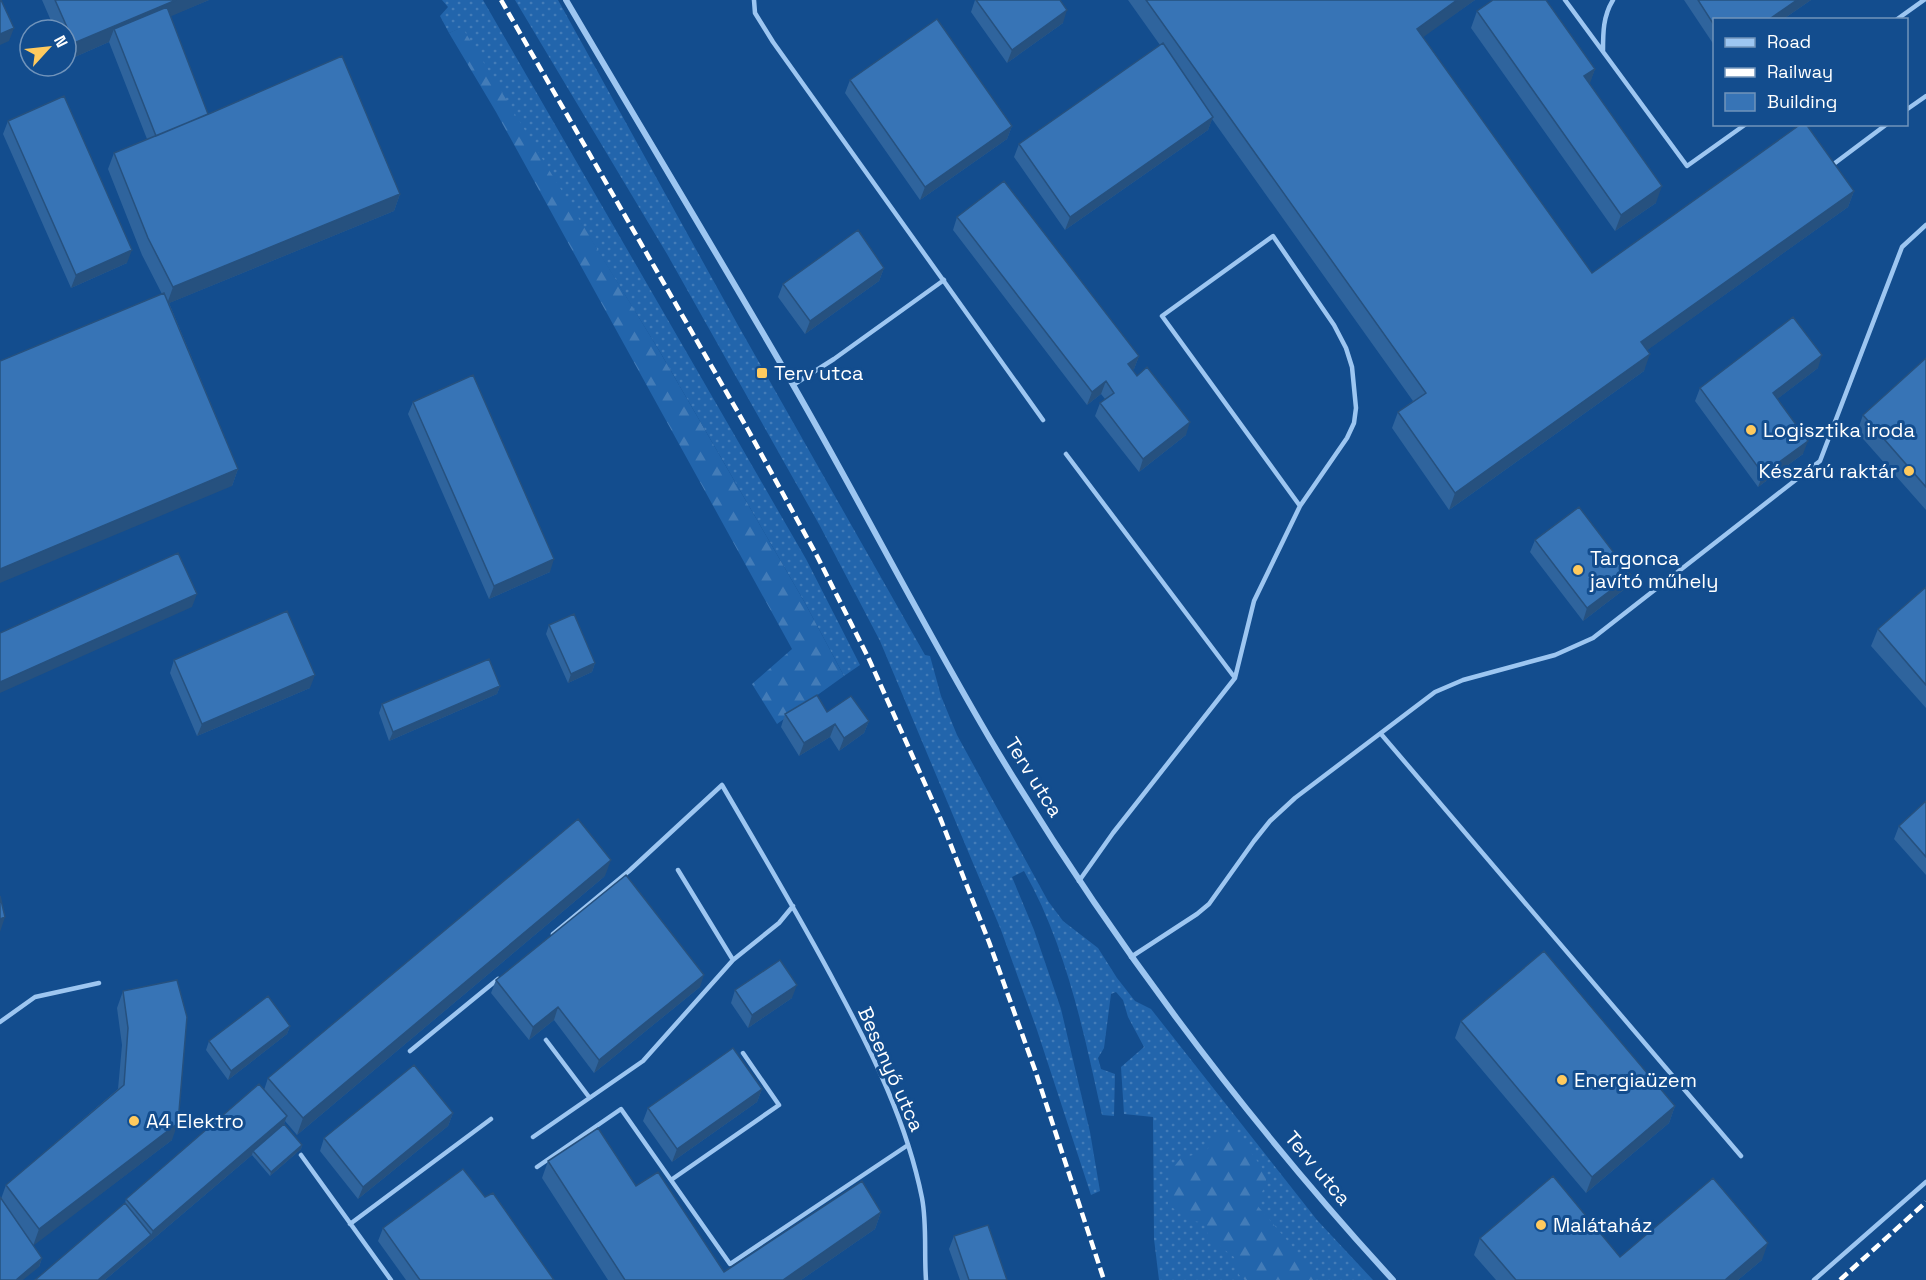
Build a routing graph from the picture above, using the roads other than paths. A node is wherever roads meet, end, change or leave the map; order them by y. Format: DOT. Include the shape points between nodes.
graph roads {
  1 [pos="566,0"];
  2 [pos="754,0"];
  3 [pos="1565,0"];
  4 [pos="1613,0"];
  5 [pos="1924,0"];
  6 [pos="1899,18"];
  7 [pos="1603,51"];
  8 [pos="1926,96"];
  9 [pos="1908,109"];
  10 [pos="1743,126"];
  11 [pos="1884,126"];
  12 [pos="1830,166"];
  13 [pos="1926,225"];
  14 [pos="944,280"];
  15 [pos="793,385"];
  16 [pos="1043,420"];
  17 [pos="1066,454"];
  18 [pos="1300,506"];
  19 [pos="1236,678"];
  20 [pos="1381,734"];
  21 [pos="678,870"];
  22 [pos="1079,881"];
  23 [pos="793,906"];
  24 [pos="547,939"];
  25 [pos="1131,957"];
  26 [pos="733,960"];
  27 [pos="501,976"];
  28 [pos="99,983"];
  29 [pos="0,1022"];
  30 [pos="546,1040"];
  31 [pos="410,1051"];
  32 [pos="743,1053"];
  33 [pos="589,1096"];
  34 [pos="491,1119"];
  35 [pos="533,1137"];
  36 [pos="909,1146"];
  37 [pos="300,1155"];
  38 [pos="1741,1156"];
  39 [pos="537,1167"];
  40 [pos="671,1180"];
  41 [pos="1926,1182"];
  42 [pos="350,1224"];
  43 [pos="391,1280"];
  44 [pos="926,1280"];
  45 [pos="1393,1280"];
  46 [pos="1814,1280"];
  1 -- 15 [label="street, Terv utca"];
  2 -- 14 [label="lane" via="755,13 772,42"];
  3 -- 7 [label="lane"];
  4 -- 7 [label="lane" via="1604,25"];
  5 -- 6 [label="lane"];
  7 -- 10 [label="lane" via="1687,166"];
  8 -- 9 [label="lane"];
  11 -- 12 [label="lane"];
  13 -- 20 [label="lane" via="1902,247 1820,461 1593,638 1555,655 1463,680 1435,692"];
  14 -- 15 [label="lane"];
  14 -- 16 [label="lane"];
  15 -- 22 [label="street, Terv utca" via="990,738"];
  17 -- 19 [label="lane"];
  18 -- 18 [label="lane" via="1162,316 1274,236 1334,325 1346,348 1356,388 1354,423 1347,438"];
  18 -- 19 [label="lane" via="1254,601"];
  19 -- 22 [label="lane"];
  20 -- 25 [label="lane" via="1270,821 1203,909"];
  20 -- 38 [label="lane"];
  21 -- 26 [label="lane"];
  22 -- 25 [label="street, Terv utca"];
  23 -- 24 [label="lane, Besenyő utca" via="722,785 629,871"];
  23 -- 26 [label="lane"];
  23 -- 36 [label="lane, Besenyő utca" via="866,1041"];
  25 -- 45 [label="street, Terv utca" via="1227,1085"];
  26 -- 33 [label="lane" via="643,1061"];
  27 -- 31 [label="lane"];
  28 -- 29 [label="lane" via="35,997"];
  30 -- 33 [label="lane"];
  32 -- 40 [label="lane" via="779,1105"];
  33 -- 35 [label="lane"];
  34 -- 42 [label="lane"];
  36 -- 40 [label="lane" via="730,1264"];
  36 -- 44 [label="lane, Besenyő utca" via="922,1200"];
  37 -- 42 [label="lane"];
  39 -- 40 [label="lane" via="621,1109"];
  41 -- 46 [label="lane"];
  42 -- 43 [label="lane"];
}
